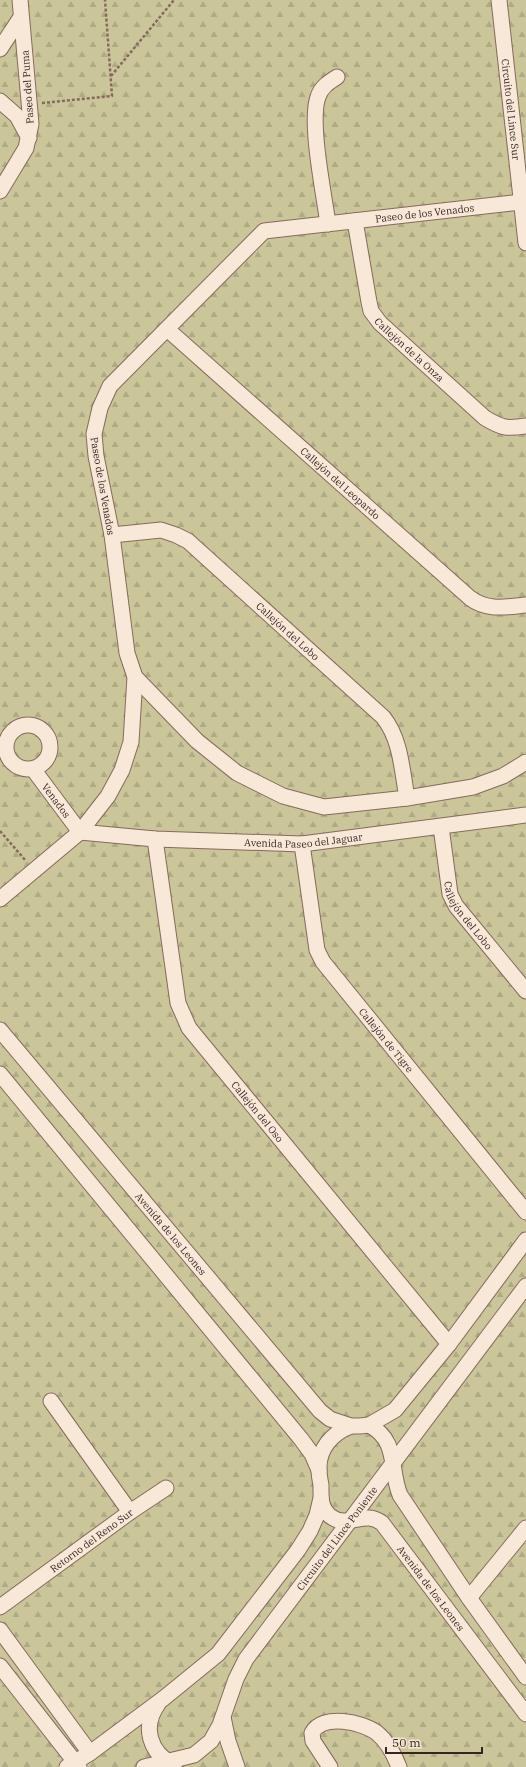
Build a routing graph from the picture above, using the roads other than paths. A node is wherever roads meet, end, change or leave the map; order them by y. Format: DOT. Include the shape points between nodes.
graph roads {
  1 [pos="20,0"];
  2 [pos="499,0"];
  3 [pos="21,17"];
  4 [pos="0,49"];
  5 [pos="337,77"];
  6 [pos="0,101"];
  7 [pos="29,138"];
  8 [pos="0,191"];
  9 [pos="520,202"];
  10 [pos="355,221"];
  11 [pos="328,224"];
  12 [pos="526,243"];
  13 [pos="167,329"];
  14 [pos="526,426"];
  15 [pos="112,535"];
  16 [pos="526,605"];
  17 [pos="135,677"];
  18 [pos="524,766"];
  19 [pos="33,769"];
  20 [pos="407,798"];
  21 [pos="526,815"];
  22 [pos="441,827"];
  23 [pos="80,832"];
  24 [pos="155,839"];
  25 [pos="302,844"];
  26 [pos="0,899"];
  27 [pos="526,991"];
  28 [pos="0,1030"];
  29 [pos="0,1074"];
  30 [pos="526,1212"];
  31 [pos="526,1240"];
  32 [pos="526,1286"];
  33 [pos="449,1344"];
  34 [pos="51,1401"];
  35 [pos="369,1425"];
  36 [pos="351,1426"];
  37 [pos="392,1464"];
  38 [pos="319,1470"];
  39 [pos="166,1488"];
  40 [pos="321,1498"];
  41 [pos="130,1512"];
  42 [pos="349,1521"];
  43 [pos="526,1528"];
  44 [pos="469,1598"];
  45 [pos="0,1607"];
  46 [pos="0,1630"];
  47 [pos="0,1666"];
  48 [pos="526,1677"];
  49 [pos="164,1698"];
  50 [pos="526,1714"];
  51 [pos="223,1717"];
  52 [pos="90,1753"];
  53 [pos="173,1764"];
  54 [pos="74,1765"];
  55 [pos="235,1766"];
  56 [pos="144,1767"];
  57 [pos="330,1767"];
  58 [pos="399,1767"];
  1 -- 3 [label="street, Paseo del Puma"];
  2 -- 9 [label="street, Circuito del Lince Sur"];
  3 -- 4 [label="street"];
  3 -- 7 [label="street, Paseo del Puma" via="30,104"];
  5 -- 11 [label="street" via="327,84 318,97 315,125"];
  6 -- 7 [label="street" via="17,116"];
  7 -- 8 [label="street, Paseo del Puma" via="21,158"];
  9 -- 10 [label="street, Paseo de los Venados"];
  9 -- 12 [label="street, Circuito del Lince Sur"];
  10 -- 11 [label="street, Paseo de los Venados"];
  10 -- 14 [label="street, Callejón de la Onza" via="371,311 380,323 485,418 499,427"];
  11 -- 13 [label="street, Paseo de los Venados" via="264,231"];
  13 -- 15 [label="street, Paseo de los Venados" via="110,386 95,425 96,456"];
  13 -- 16 [label="street, Callejón del Leopardo" via="476,603 493,608"];
  15 -- 17 [label="street, Paseo de los Venados" via="128,653"];
  15 -- 20 [label="street, Callejón del Lobo" via="161,530 188,541 383,717 396,741"];
  17 -- 20 [label="street" via="197,741 237,773 283,796 324,807"];
  17 -- 23 [label="street, Paseo de los Venados" via="131,742 122,770 108,796"];
  18 -- 20 [label="street" via="473,787"];
  19 -- 23 [label="street, Venados"];
  21 -- 22 [label="street, Avenida Paseo del Jaguar"];
  22 -- 25 [label="street, Avenida Paseo del Jaguar"];
  22 -- 27 [label="street, Callejón del Lobo" via="450,894 456,906"];
  23 -- 24 [label="street, Avenida Paseo del Jaguar"];
  23 -- 26 [label="street, Paseo de los Venados"];
  24 -- 25 [label="street, Avenida Paseo del Jaguar"];
  24 -- 33 [label="street, Callejón del Oso" via="178,1003 189,1028"];
  25 -- 30 [label="street, Callejón de Tigre" via="317,950 323,962"];
  28 -- 36 [label="street, Avenida de los Leones" via="320,1411 330,1419"];
  29 -- 38 [label="street" via="301,1439"];
  31 -- 33 [label="street"];
  32 -- 37 [label="street, Circuito del Lince Poniente"];
  33 -- 35 [label="street" via="396,1410"];
  34 -- 41 [label="street, Retorno del Reno Sur"];
  35 -- 36 [label="street"];
  35 -- 37 [label="street" via="376,1428 386,1439 392,1451"];
  36 -- 38 [label="street" via="338,1432 328,1442 321,1455"];
  37 -- 42 [label="street, Circuito del Lince Poniente"];
  37 -- 44 [label="street" via="395,1484 400,1495"];
  38 -- 40 [label="street"];
  39 -- 41 [label="street"];
  40 -- 42 [label="street, Avenida de los Leones" via="325,1511 330,1516 339,1521"];
  40 -- 49 [label="street" via="310,1531 298,1550 222,1648 201,1670"];
  41 -- 45 [label="street, Retorno del Reno Sur"];
  42 -- 50 [label="street, Avenida de los Leones" via="370,1517 382,1523"];
  42 -- 51 [label="street, Circuito del Lince Poniente" via="246,1659"];
  43 -- 44 [label="street"];
  44 -- 48 [label="street"];
  46 -- 52 [label="street"];
  47 -- 54 [label="street"];
  49 -- 52 [label="street"];
  49 -- 53 [label="street" via="154,1709 149,1730 156,1751"];
  51 -- 53 [label="street, Circuito del Lince Poniente" via="211,1741 194,1755"];
  51 -- 55 [label="street"];
  52 -- 54 [label="street"];
  53 -- 56 [label="street, Circuito del Lince Poniente"];
  57 -- 58 [label="street" via="313,1741 312,1733 317,1726 337,1721 356,1723 376,1732 389,1746"];
}
